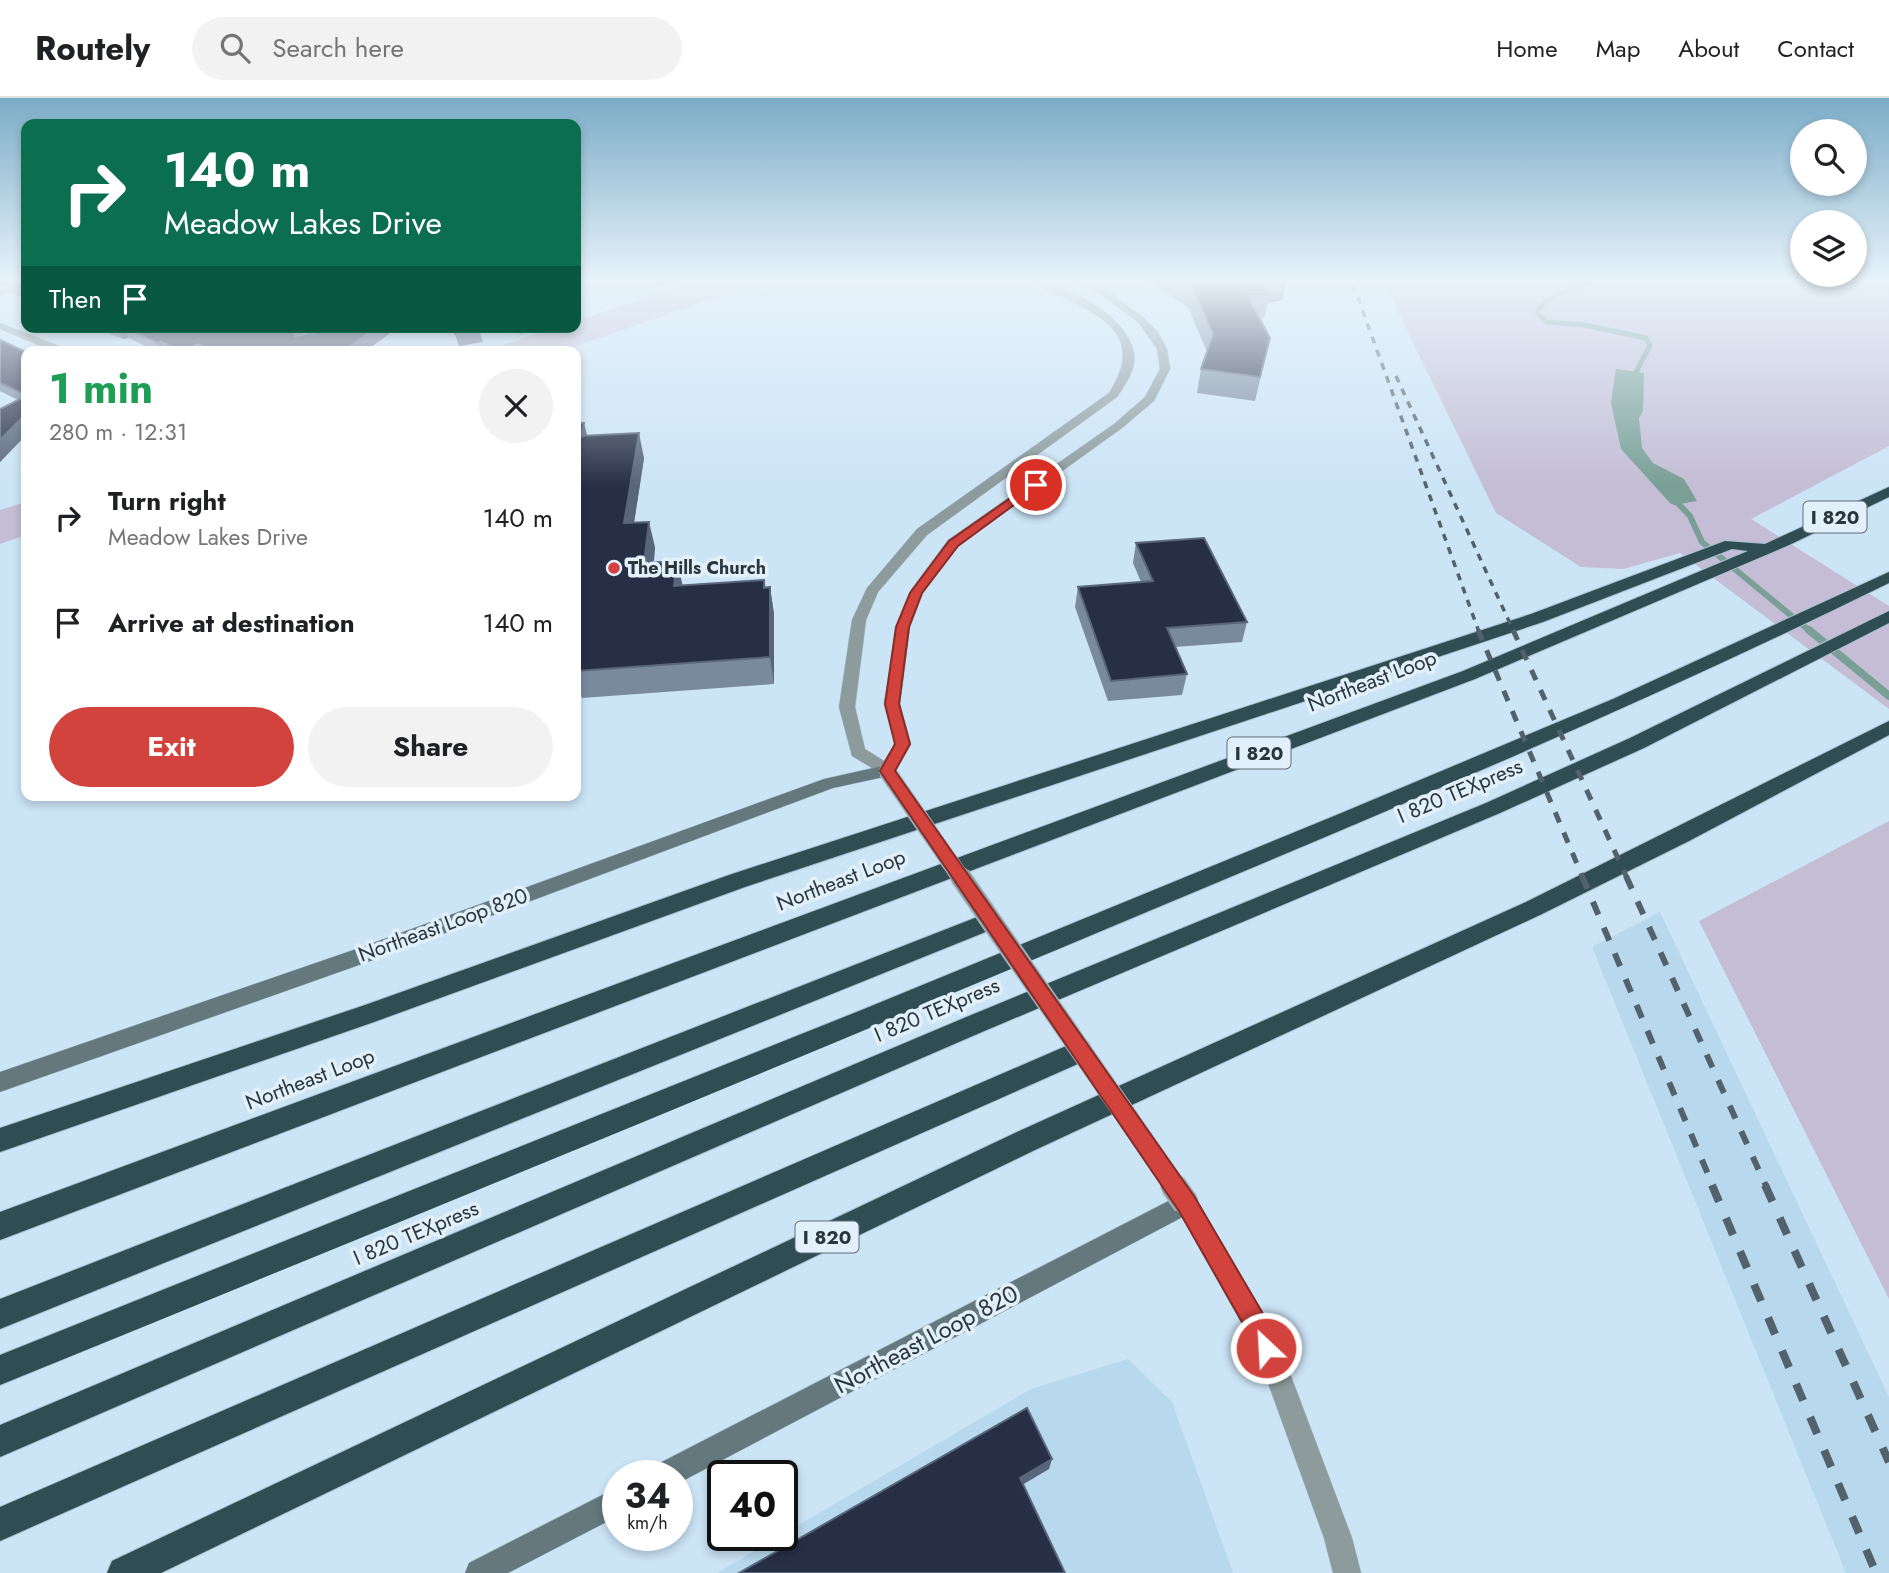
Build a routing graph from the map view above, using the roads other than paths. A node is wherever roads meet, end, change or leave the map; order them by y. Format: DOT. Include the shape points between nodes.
graph roads {
  1 [pos="1128,348"];
  2 [pos="1161,348"];
  3 [pos="1889,491"];
  4 [pos="1773,546"];
  5 [pos="1889,577"];
  6 [pos="1889,616"];
  7 [pos="1889,727"];
  8 [pos="887,771"];
  9 [pos="990,921"];
  10 [pos="1080,1051"];
  11 [pos="0,1082"];
  12 [pos="0,1140"];
  13 [pos="1186,1203"];
  14 [pos="0,1226"];
  15 [pos="0,1314"];
  16 [pos="0,1370"];
  17 [pos="0,1441"];
  18 [pos="693,1461"];
  19 [pos="602,1509"];
  20 [pos="0,1524"];
  21 [pos="124,1573"];
  22 [pos="479,1573"];
  23 [pos="1347,1573"];
  1 -- 8 [label="street" via="1127,373 1113,395 922,531 872,591 859,620 847,707 858,752"];
  2 -- 8 [label="street" via="1165,369 1150,399 953,543 916,593 903,627 892,704 903,744"];
  3 -- 4 [label="highway, Northeast Loop / I 820"];
  4 -- 12 [label="highway" via="1731,544 1537,618 737,881"];
  4 -- 14 [label="highway, Northeast Loop / I 820" via="1469,675"];
  5 -- 16 [label="highway, I 820 TEXpress" via="1466,770"];
  6 -- 17 [label="highway, I 820 TEXpress" via="1637,743 1493,808"];
  7 -- 21 [label="highway, I 820" via="1534,908 1039,1136"];
  8 -- 9 [label="street, bridge"];
  8 -- 11 [label="main road, Northeast Loop 820" via="830,783 369,953"];
  9 -- 10 [label="street, bridge"];
  9 -- 15 [label="highway"];
  10 -- 13 [label="street, bridge"];
  10 -- 20 [label="highway"];
  13 -- 18 [label="main road, Northeast Loop 820"];
  13 -- 23 [label="street" via="1265,1339"];
  19 -- 22 [label="main road"];
}
